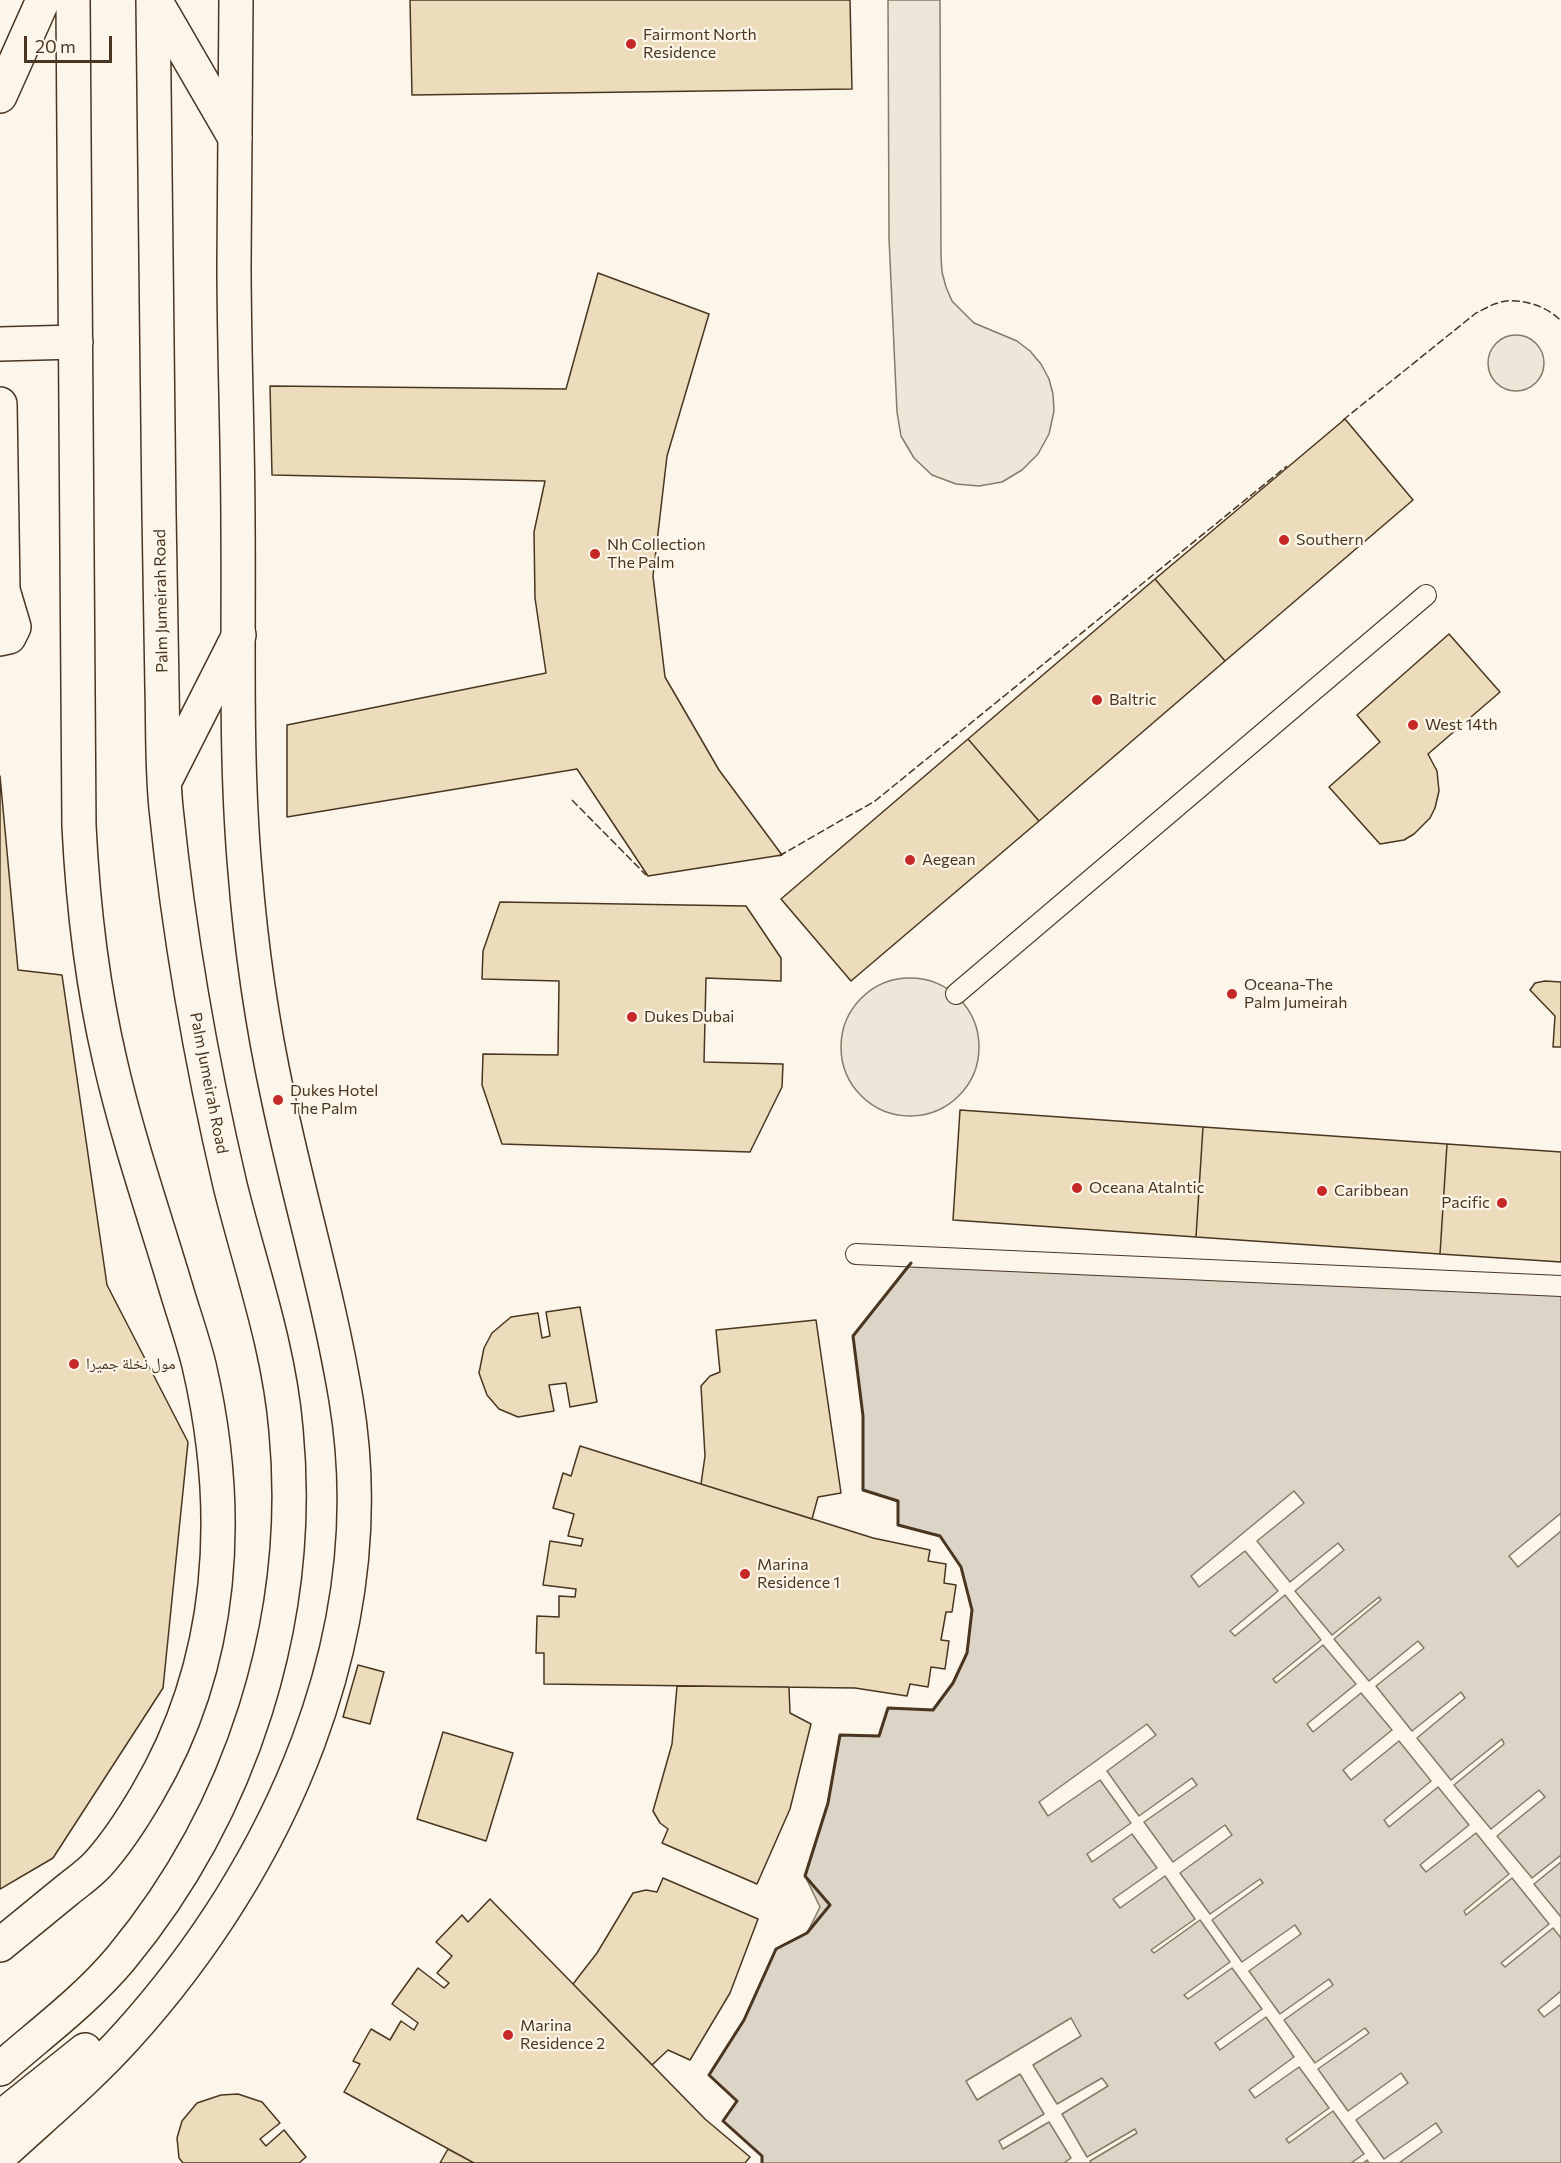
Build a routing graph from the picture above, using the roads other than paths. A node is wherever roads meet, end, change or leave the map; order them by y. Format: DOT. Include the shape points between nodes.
graph roads {
  1 [pos="43,0"];
  2 [pos="73,0"];
  3 [pos="154,0"];
  4 [pos="236,0"];
  5 [pos="0,96"];
  6 [pos="235,138"];
  7 [pos="76,342"];
  8 [pos="0,344"];
  9 [pos="0,404"];
  10 [pos="2,592"];
  11 [pos="1426,595"];
  12 [pos="239,635"];
  13 [pos="0,639"];
  14 [pos="164,783"];
  15 [pos="956,994"];
  16 [pos="856,1254"];
  17 [pos="1561,1286"];
  18 [pos="97,1866"];
  19 [pos="0,1945"];
  20 [pos="0,1971"];
  21 [pos="172,1980"];
  22 [pos="0,2068"];
  23 [pos="0,2118"];
  24 [pos="0,2156"];
  1 -- 5 [label="main road"];
  2 -- 7 [label="main road"];
  3 -- 6 [label="main road"];
  3 -- 14 [label="main road, Palm Jumeirah Road"];
  4 -- 6 [label="main road"];
  6 -- 12 [label="main road"];
  7 -- 8 [label="main road"];
  7 -- 18 [label="main road" via="79,826 88,945 110,1063 198,1362 217,1476 219,1535 205,1652 188,1710 164,1766"];
  9 -- 10 [label="main road"];
  10 -- 13 [label="main road" via="14,627 9,637"];
  11 -- 15 [label="street"];
  12 -- 14 [label="main road"];
  12 -- 21 [label="main road" via="240,787 255,967 278,1098 327,1300 347,1403 355,1524 340,1633 299,1766 236,1891"];
  14 -- 22 [label="main road, Palm Jumeirah Road" via="182,937 210,1094 280,1378 289,1482 283,1586 267,1668 247,1738 194,1851 117,1962 81,1999"];
  16 -- 17 [label="street"];
  18 -- 19 [label="main road"];
  18 -- 20 [label="main road" via="48,1924"];
  21 -- 23 [label="main road"];
  21 -- 24 [label="main road" via="123,2040"];
}
